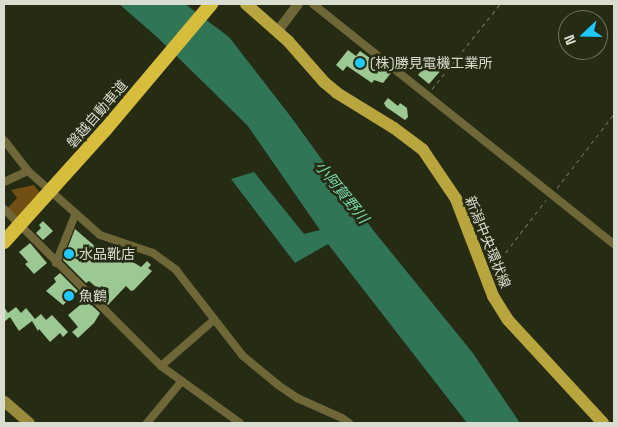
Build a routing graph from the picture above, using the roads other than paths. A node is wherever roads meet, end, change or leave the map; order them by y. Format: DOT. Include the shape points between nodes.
graph roads {
  1 [pos="212,4"];
  2 [pos="246,4"];
  3 [pos="298,4"];
  4 [pos="313,4"];
  5 [pos="277,32"];
  6 [pos="4,140"];
  7 [pos="28,172"];
  8 [pos="4,182"];
  9 [pos="4,209"];
  10 [pos="75,215"];
  11 [pos="4,242"];
  12 [pos="614,244"];
  13 [pos="56,263"];
  14 [pos="214,320"];
  15 [pos="161,366"];
  16 [pos="181,382"];
  17 [pos="4,401"];
  18 [pos="26,422"];
  19 [pos="147,423"];
  20 [pos="240,423"];
  21 [pos="349,423"];
  22 [pos="603,423"];
  1 -- 11 [label="highway, 磐越自動車道, bridge"];
  2 -- 5 [label="main road, 新潟中央環状線"];
  3 -- 5 [label="street"];
  4 -- 12 [label="street"];
  5 -- 22 [label="main road, 新潟中央環状線" via="337,93 424,150 456,199 485,278 508,320"];
  6 -- 7 [label="street"];
  7 -- 8 [label="street"];
  7 -- 10 [label="street"];
  9 -- 13 [label="street"];
  10 -- 13 [label="street"];
  10 -- 14 [label="street" via="100,236 153,253 187,282"];
  13 -- 15 [label="street"];
  14 -- 15 [label="street"];
  14 -- 21 [label="street" via="243,356 278,385"];
  15 -- 16 [label="street"];
  16 -- 19 [label="street"];
  16 -- 20 [label="street"];
  17 -- 18 [label="main road"];
}
